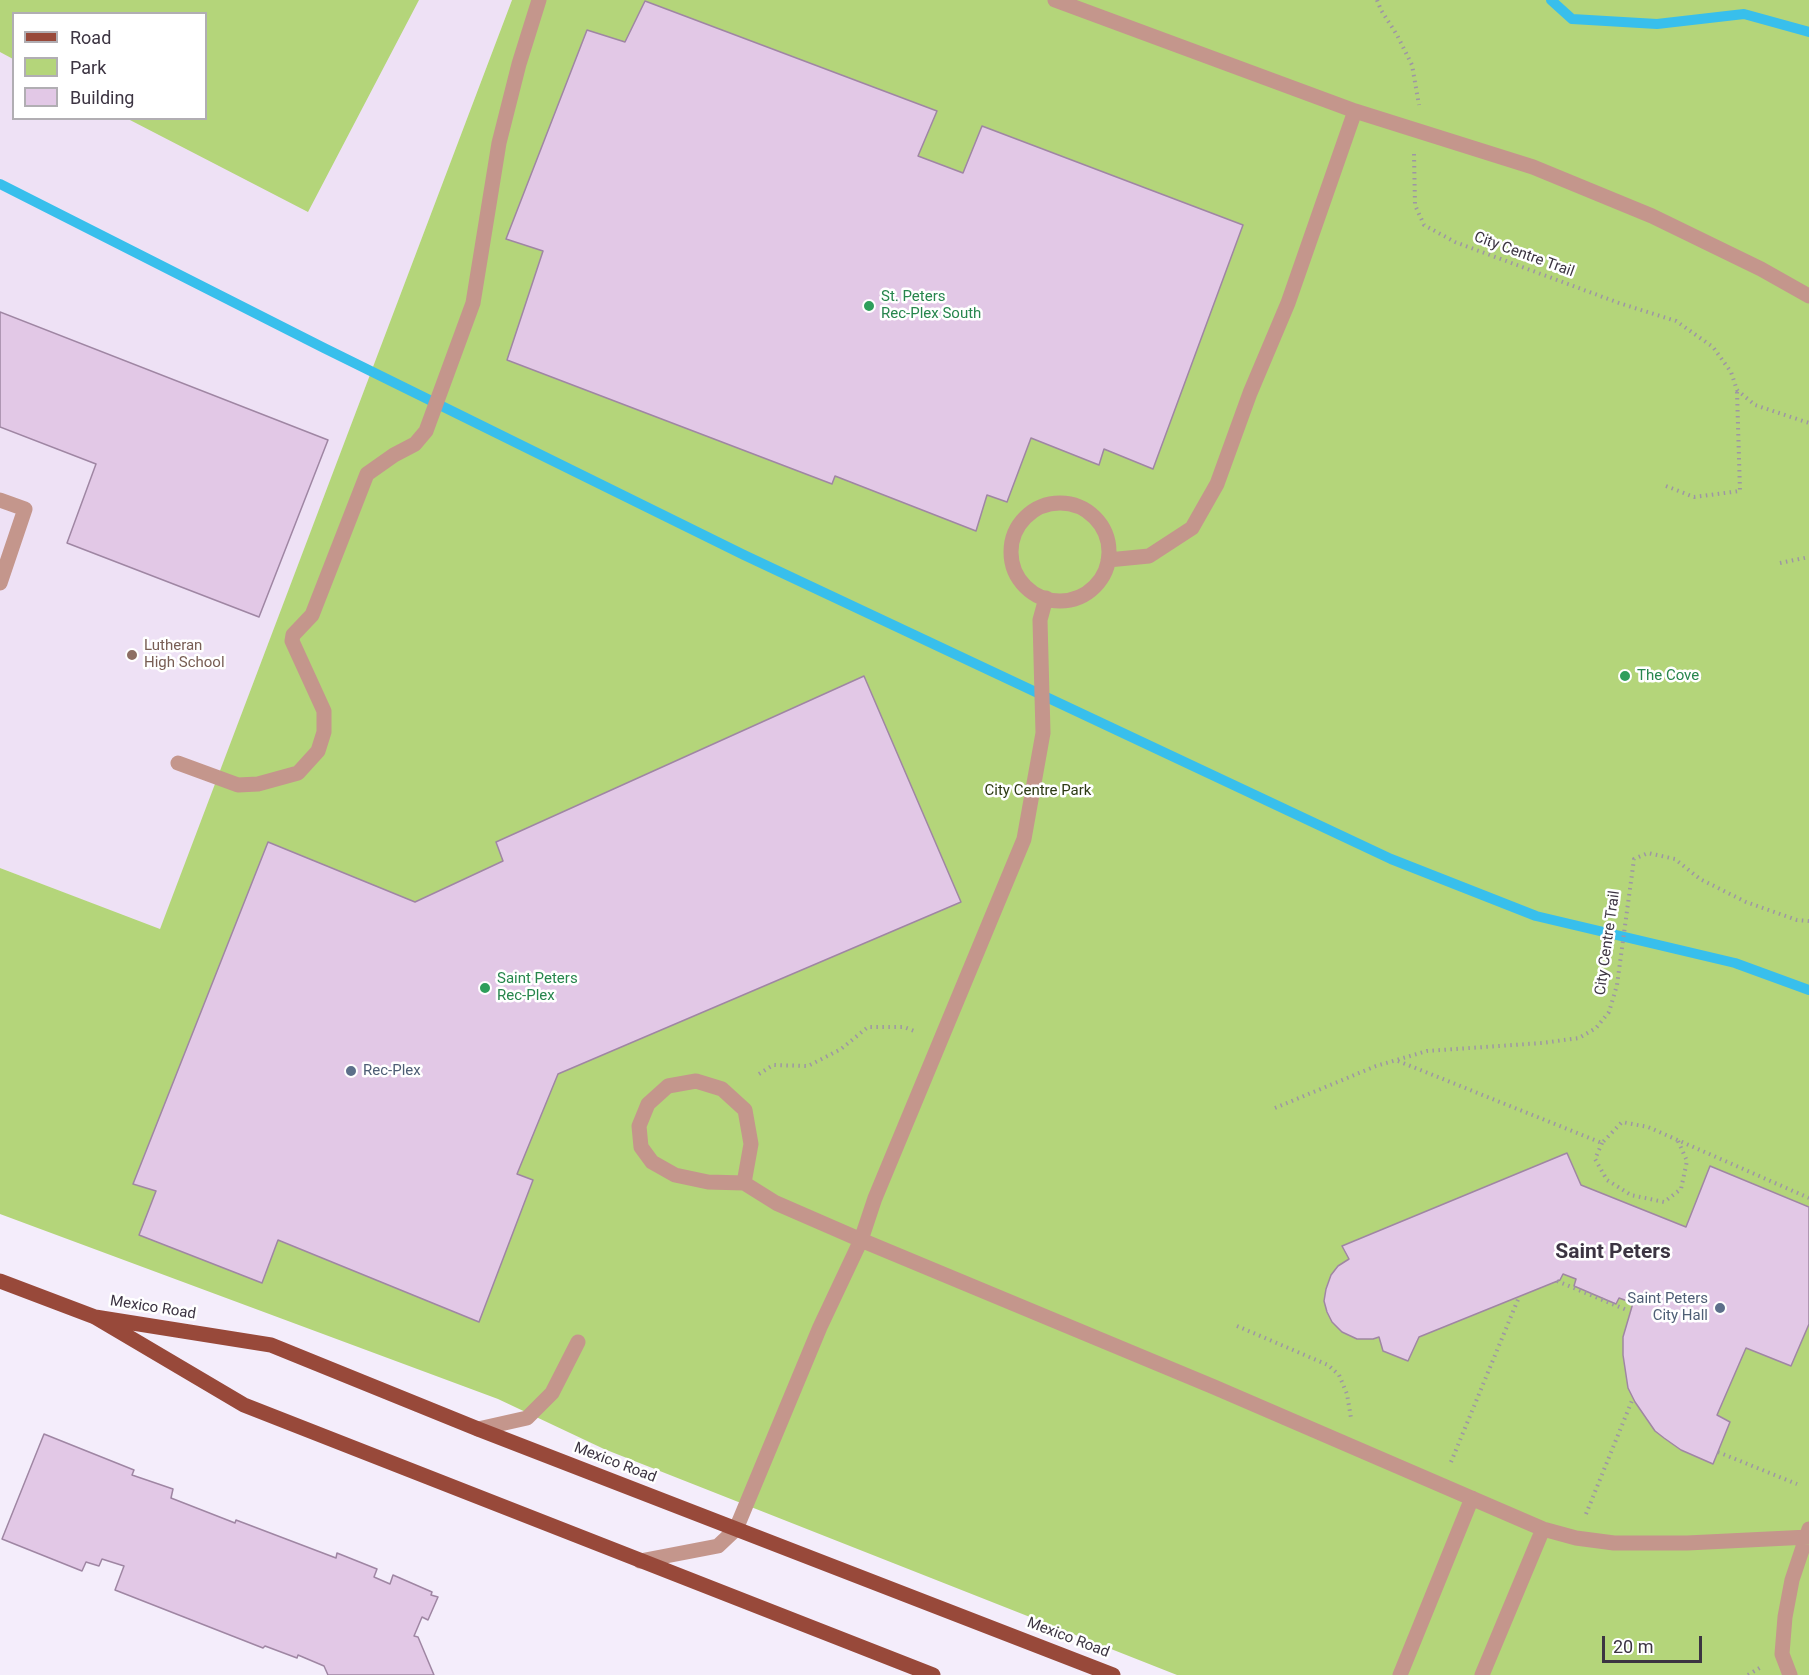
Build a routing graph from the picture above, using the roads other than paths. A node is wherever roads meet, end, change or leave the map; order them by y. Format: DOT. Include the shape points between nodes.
graph roads {
  1 [pos="539,0"];
  2 [pos="1055,0"];
  3 [pos="1355,111"];
  4 [pos="1809,296"];
  5 [pos="0,500"];
  6 [pos="1108,560"];
  7 [pos="0,583"];
  8 [pos="1046,598"];
  9 [pos="178,763"];
  10 [pos="744,1183"];
  11 [pos="861,1240"];
  12 [pos="0,1281"];
  13 [pos="95,1317"];
  14 [pos="578,1342"];
  15 [pos="478,1430"];
  16 [pos="1472,1498"];
  17 [pos="736,1529"];
  18 [pos="1543,1529"];
  19 [pos="1808,1534"];
  20 [pos="640,1561"];
  21 [pos="933,1675"];
  22 [pos="1113,1675"];
  23 [pos="1400,1675"];
  24 [pos="1482,1675"];
  25 [pos="1790,1675"];
  1 -- 9 [label="street" via="499,144 473,303 426,432 415,444 367,474 312,615 293,635 292,641 324,711 324,732 318,751 298,773 258,784 238,785"];
  2 -- 3 [label="street"];
  3 -- 4 [label="street" via="1533,167 1652,216"];
  3 -- 6 [label="street" via="1288,303 1217,484 1192,528 1149,556"];
  5 -- 7 [label="street" via="25,509"];
  6 -- 8 [label="street" via="1098,583 1086,594 1071,600"];
  6 -- 8 [label="street" via="1107,537 1087,511 1072,504 1040,507 1026,516 1017,529 1011,544 1011,560 1026,588"];
  8 -- 11 [label="street" via="1040,620 1043,733 1024,839"];
  10 -- 10 [label="street" via="751,1144 745,1110 722,1089 696,1082 668,1086 648,1104 639,1126 641,1146 652,1162 675,1175 708,1182"];
  10 -- 11 [label="street" via="776,1203"];
  11 -- 16 [label="street"];
  11 -- 17 [label="street" via="820,1327"];
  12 -- 13 [label="main road, Mexico Road"];
  13 -- 15 [label="main road, Mexico Road" via="271,1345"];
  13 -- 20 [label="main road, Mexico Road" via="244,1406"];
  14 -- 15 [label="street" via="552,1393 527,1418"];
  15 -- 17 [label="main road, Mexico Road"];
  16 -- 18 [label="street"];
  16 -- 23 [label="street"];
  17 -- 20 [label="street" via="718,1546"];
  17 -- 22 [label="main road, Mexico Road"];
  18 -- 19 [label="street" via="1614,1543 1697,1543"];
  18 -- 24 [label="street"];
  19 -- 25 [label="street" via="1792,1580 1785,1617 1782,1654"];
  20 -- 21 [label="main road, Mexico Road"];
}
